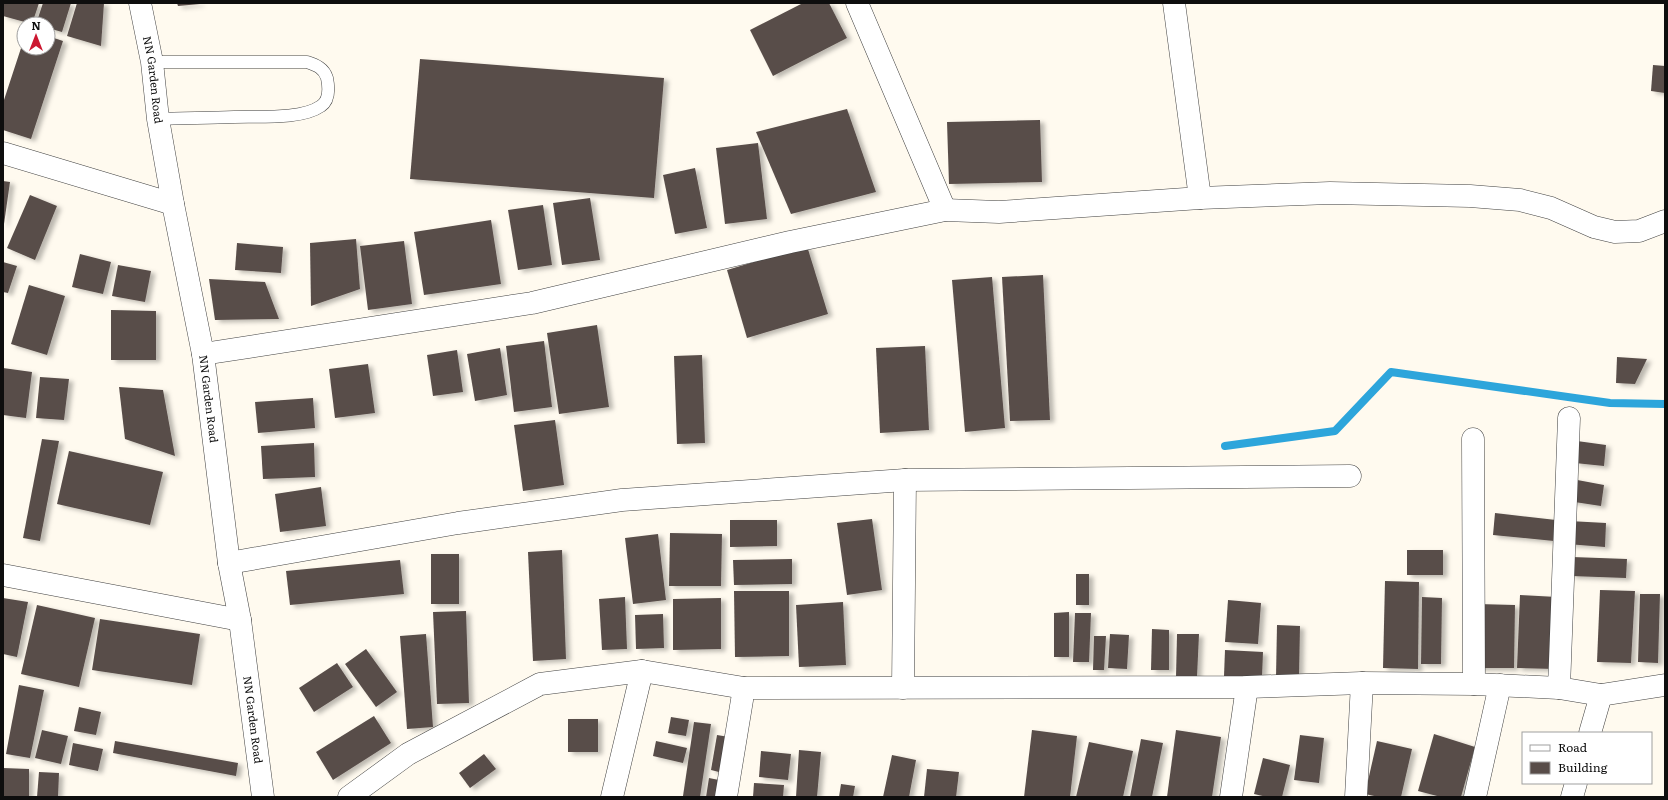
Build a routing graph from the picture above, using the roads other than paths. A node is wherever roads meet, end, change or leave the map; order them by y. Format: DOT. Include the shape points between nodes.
graph roads {
  1 [pos="140,3"];
  2 [pos="857,3"];
  3 [pos="1174,3"];
  4 [pos="152,62"];
  5 [pos="158,119"];
  6 [pos="3,152"];
  7 [pos="1200,198"];
  8 [pos="173,204"];
  9 [pos="944,210"];
  10 [pos="1665,221"];
  11 [pos="203,354"];
  12 [pos="1568,418"];
  13 [pos="1473,439"];
  14 [pos="1350,476"];
  15 [pos="905,480"];
  16 [pos="229,563"];
  17 [pos="3,575"];
  18 [pos="240,620"];
  19 [pos="642,671"];
  20 [pos="1362,683"];
  21 [pos="1474,684"];
  22 [pos="1500,685"];
  23 [pos="1665,685"];
  24 [pos="1247,687"];
  25 [pos="744,688"];
  26 [pos="903,688"];
  27 [pos="1559,688"];
  28 [pos="1601,695"];
  29 [pos="1590,732"];
  30 [pos="1576,784"];
  31 [pos="263,797"];
  32 [pos="348,797"];
  33 [pos="612,797"];
  34 [pos="726,797"];
  35 [pos="1231,797"];
  36 [pos="1356,797"];
  37 [pos="1475,797"];
  38 [pos="1572,797"];
  1 -- 4 [label="street, NN Garden Road"];
  2 -- 9 [label="street"];
  3 -- 7 [label="street"];
  4 -- 5 [label="street, NN Garden Road"];
  4 -- 5 [label="lane" via="307,62 318,66 325,73 328,84 328,96 322,106 308,112 284,116"];
  5 -- 8 [label="street, NN Garden Road"];
  6 -- 8 [label="street"];
  7 -- 9 [label="street" via="999,212"];
  7 -- 10 [label="street" via="1330,193 1470,196 1520,200 1551,208 1594,227 1615,232 1639,231"];
  8 -- 11 [label="street, NN Garden Road"];
  9 -- 11 [label="street" via="790,242 532,303"];
  11 -- 16 [label="street, NN Garden Road"];
  12 -- 27 [label="street"];
  13 -- 21 [label="street"];
  14 -- 15 [label="street"];
  15 -- 16 [label="street" via="622,500 458,523"];
  15 -- 26 [label="street"];
  16 -- 18 [label="street, NN Garden Road"];
  17 -- 18 [label="street"];
  18 -- 31 [label="street, NN Garden Road"];
  19 -- 25 [label="street"];
  19 -- 32 [label="street" via="540,684 408,754"];
  19 -- 33 [label="street"];
  20 -- 21 [label="street"];
  20 -- 24 [label="street"];
  20 -- 36 [label="street"];
  21 -- 22 [label="street"];
  22 -- 27 [label="street"];
  22 -- 37 [label="street"];
  23 -- 28 [label="street"];
  24 -- 26 [label="street"];
  24 -- 35 [label="street"];
  25 -- 26 [label="street"];
  25 -- 34 [label="street"];
  27 -- 28 [label="street"];
  28 -- 29 [label="street"];
  30 -- 38 [label="street"];
}
